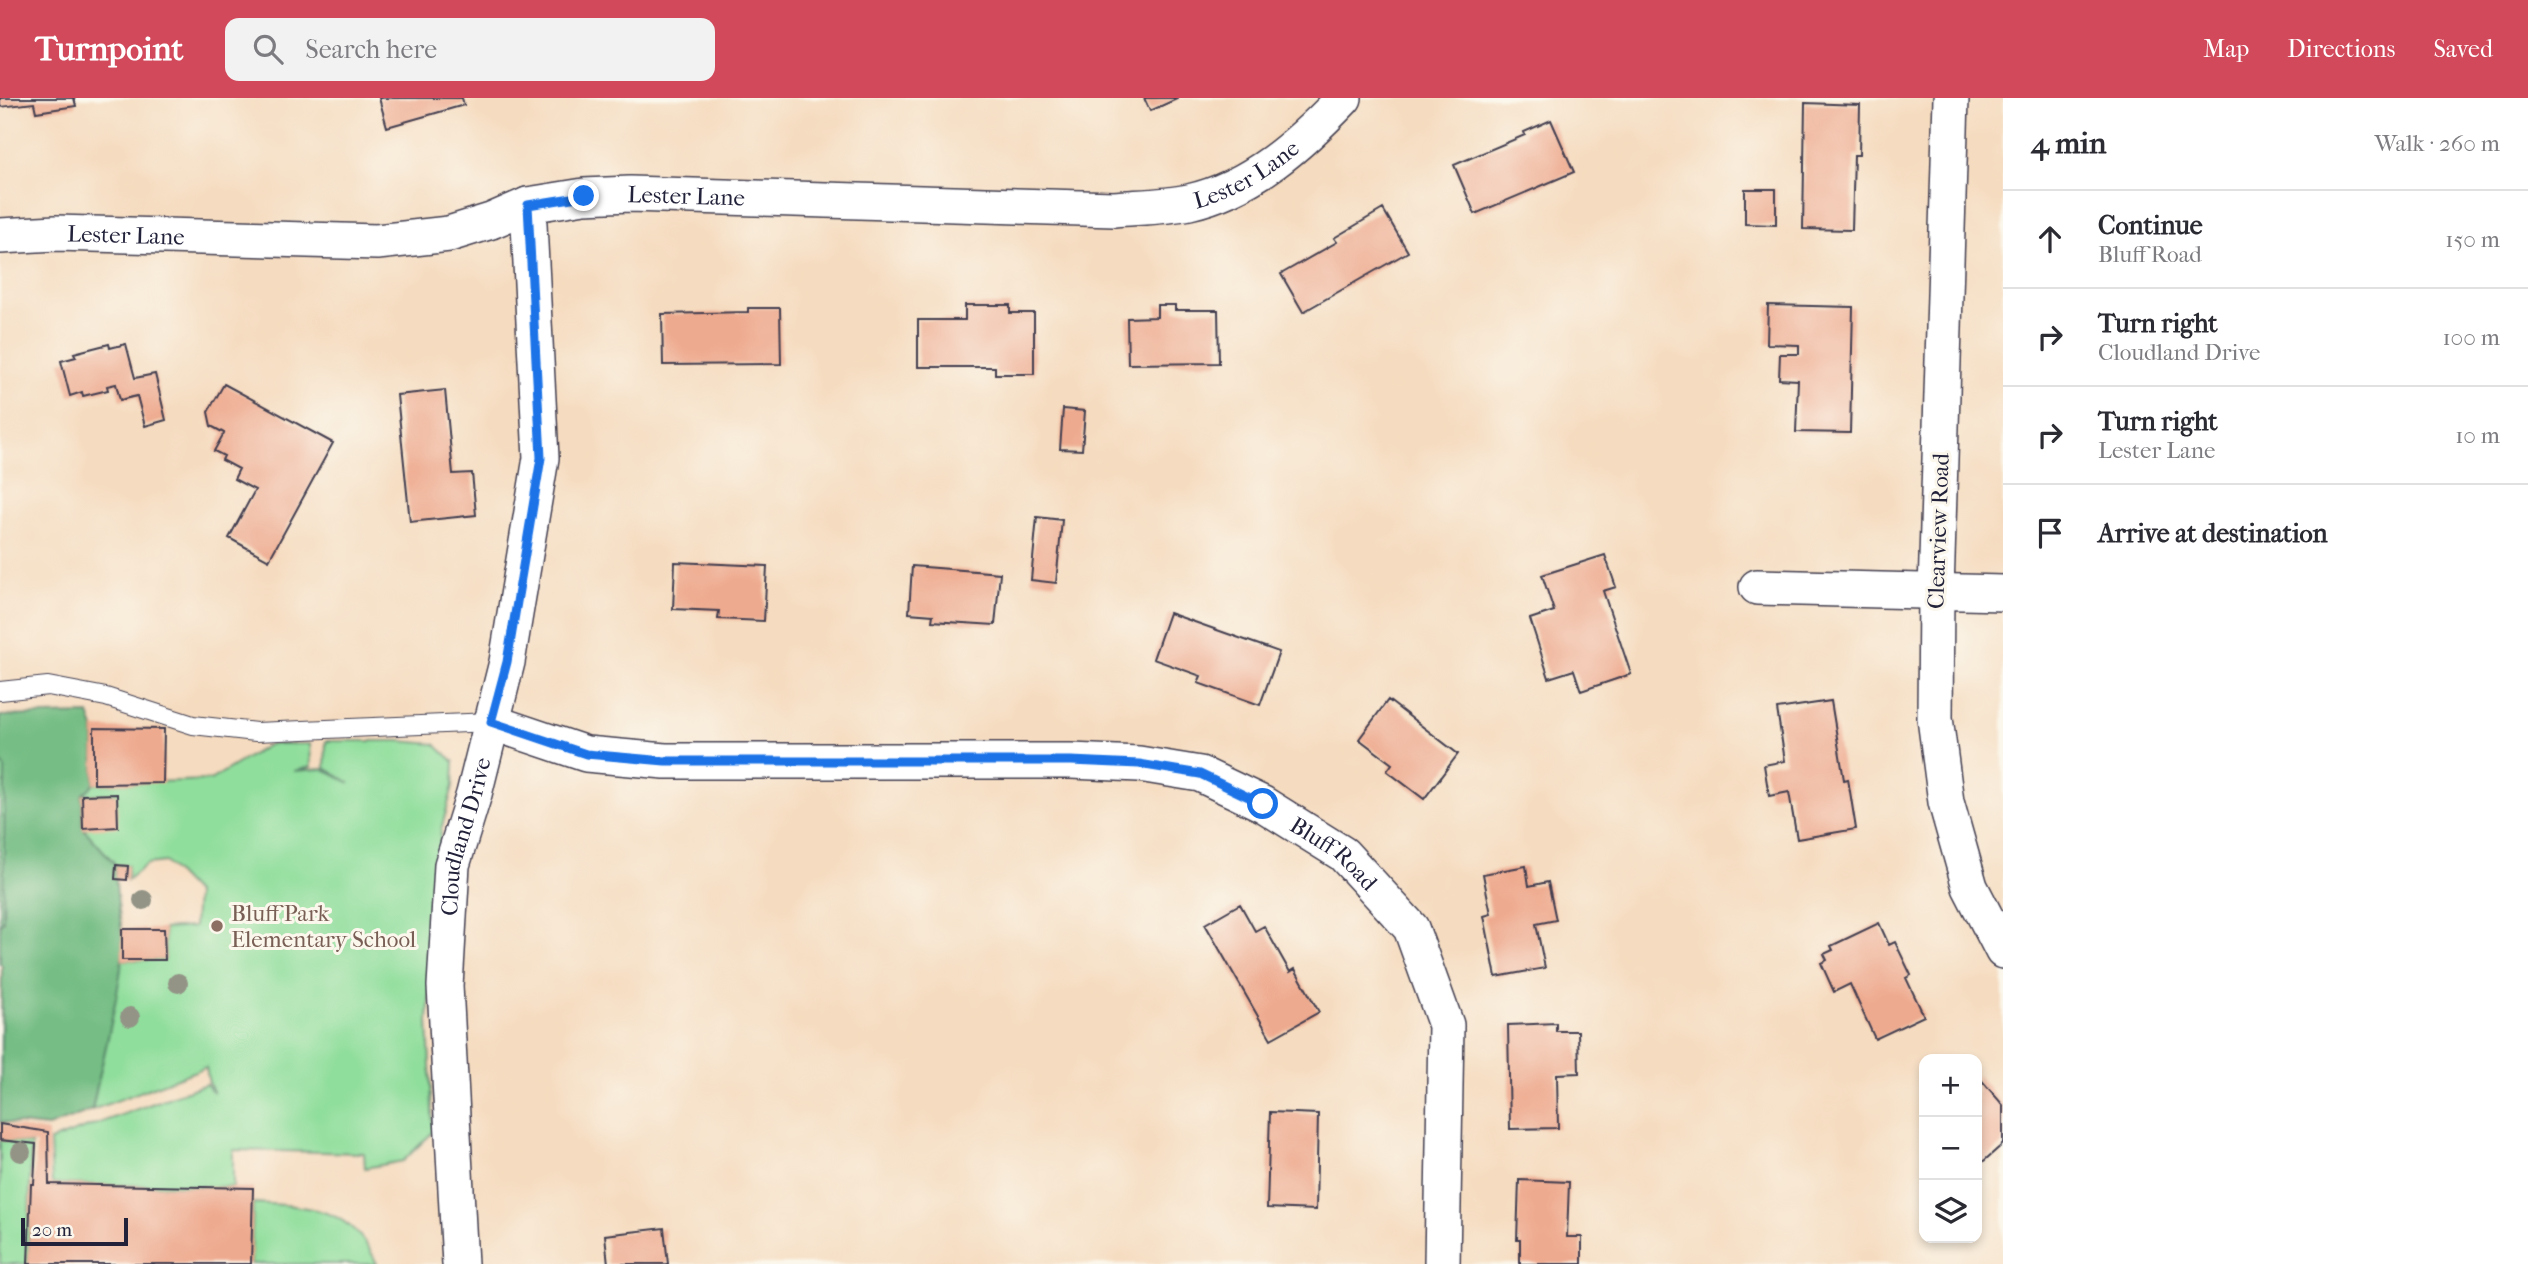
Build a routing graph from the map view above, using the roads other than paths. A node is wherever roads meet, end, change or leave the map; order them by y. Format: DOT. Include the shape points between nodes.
graph roads {
  1 [pos="1345,98"];
  2 [pos="1951,98"];
  3 [pos="528,205"];
  4 [pos="0,236"];
  5 [pos="1757,587"];
  6 [pos="1936,591"];
  7 [pos="2003,593"];
  8 [pos="0,691"];
  9 [pos="491,722"];
  10 [pos="2003,951"];
  11 [pos="460,1264"];
  12 [pos="1443,1264"];
  1 -- 3 [label="street, Lester Lane" via="1282,156 1223,192 1187,202 1114,209 630,194"];
  2 -- 6 [label="street, Clearview Road"];
  3 -- 4 [label="street, Lester Lane" via="449,234 377,242 56,233"];
  3 -- 9 [label="street, Cloudland Drive" via="541,458 507,662"];
  5 -- 6 [label="street"];
  6 -- 7 [label="street"];
  6 -- 10 [label="street, Clearview Road" via="1935,718 1945,802 1970,887"];
  8 -- 9 [label="lane" via="48,686 106,697 193,725 256,733"];
  9 -- 11 [label="street, Cloudland Drive" via="452,865 445,986"];
  9 -- 12 [label="street, Bluff Road" via="586,754 665,761 1139,764 1200,774 1263,804 1343,854 1411,928 1446,1025"];
}
